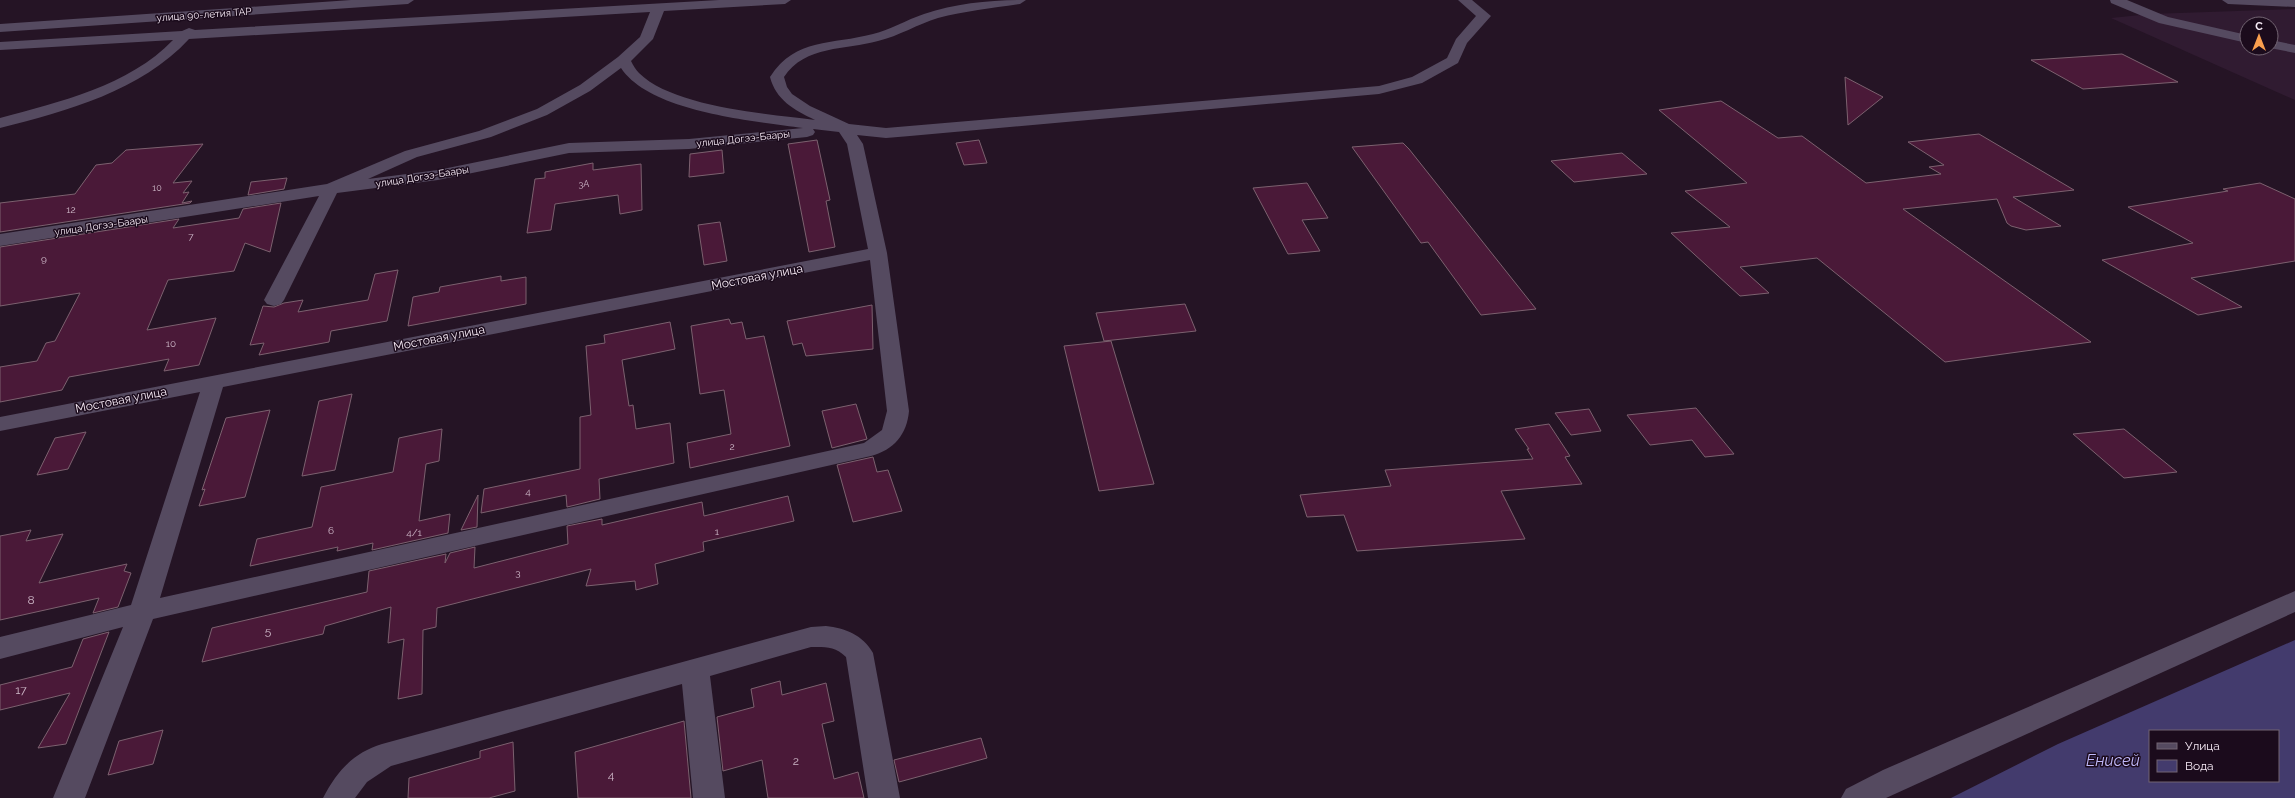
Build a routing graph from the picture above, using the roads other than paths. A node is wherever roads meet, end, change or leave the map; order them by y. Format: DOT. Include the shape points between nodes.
graph roads {
  1 [pos="408,0"];
  2 [pos="519,0"];
  3 [pos="785,0"];
  4 [pos="1020,0"];
  5 [pos="1464,0"];
  6 [pos="2116,0"];
  7 [pos="2228,0"];
  8 [pos="2295,3"];
  9 [pos="659,7"];
  10 [pos="210,13"];
  11 [pos="511,16"];
  12 [pos="0,28"];
  13 [pos="185,36"];
  14 [pos="2239,37"];
  15 [pos="0,46"];
  16 [pos="2279,46"];
  17 [pos="2295,49"];
  18 [pos="623,60"];
  19 [pos="0,123"];
  20 [pos="844,128"];
  21 [pos="331,189"];
  22 [pos="0,240"];
  23 [pos="878,253"];
  24 [pos="274,300"];
  25 [pos="214,382"];
  26 [pos="0,424"];
  27 [pos="2295,601"];
  28 [pos="142,612"];
  29 [pos="0,648"];
  30 [pos="695,668"];
  31 [pos="69,798"];
  32 [pos="339,798"];
  33 [pos="708,798"];
  34 [pos="884,798"];
  35 [pos="1857,798"];
  1 -- 10 [label="street, улица 90-летия ТАР"];
  2 -- 11 [label="street"];
  3 -- 9 [label="street"];
  4 -- 20 [label="street" via="937,15 876,38 817,49 796,57 781,67 777,77 780,88 787,98"];
  5 -- 20 [label="street" via="1484,16 1462,42 1453,60 1417,80 1378,90 885,133"];
  6 -- 14 [label="street" via="2164,20"];
  7 -- 8 [label="street"];
  9 -- 11 [label="street"];
  9 -- 18 [label="street" via="646,39"];
  10 -- 12 [label="street, улица 90-летия ТАР"];
  10 -- 13 [label="street"];
  11 -- 13 [label="street"];
  13 -- 15 [label="street"];
  13 -- 19 [label="street" via="154,62 111,88 70,104"];
  16 -- 17 [label="street"];
  18 -- 20 [label="street" via="626,69 647,88 681,100 735,114"];
  18 -- 21 [label="street" via="586,88 542,112 486,134 411,154"];
  20 -- 21 [label="street, улица Догээ-Баары" via="689,144 569,148 438,175"];
  20 -- 23 [label="street" via="855,144"];
  21 -- 22 [label="street, улица Догээ-Баары"];
  21 -- 24 [label="street"];
  23 -- 25 [label="street, Мостовая улица"];
  23 -- 28 [label="street" via="898,411 894,433 885,442 871,448"];
  25 -- 26 [label="street, Мостовая улица"];
  25 -- 28 [label="street"];
  27 -- 35 [label="street" via="1894,779"];
  28 -- 29 [label="street"];
  28 -- 31 [label="street"];
  30 -- 32 [label="street" via="382,756 359,769 345,785"];
  30 -- 33 [label="street"];
  30 -- 34 [label="street" via="811,637 831,636 849,642 859,654"];
}
